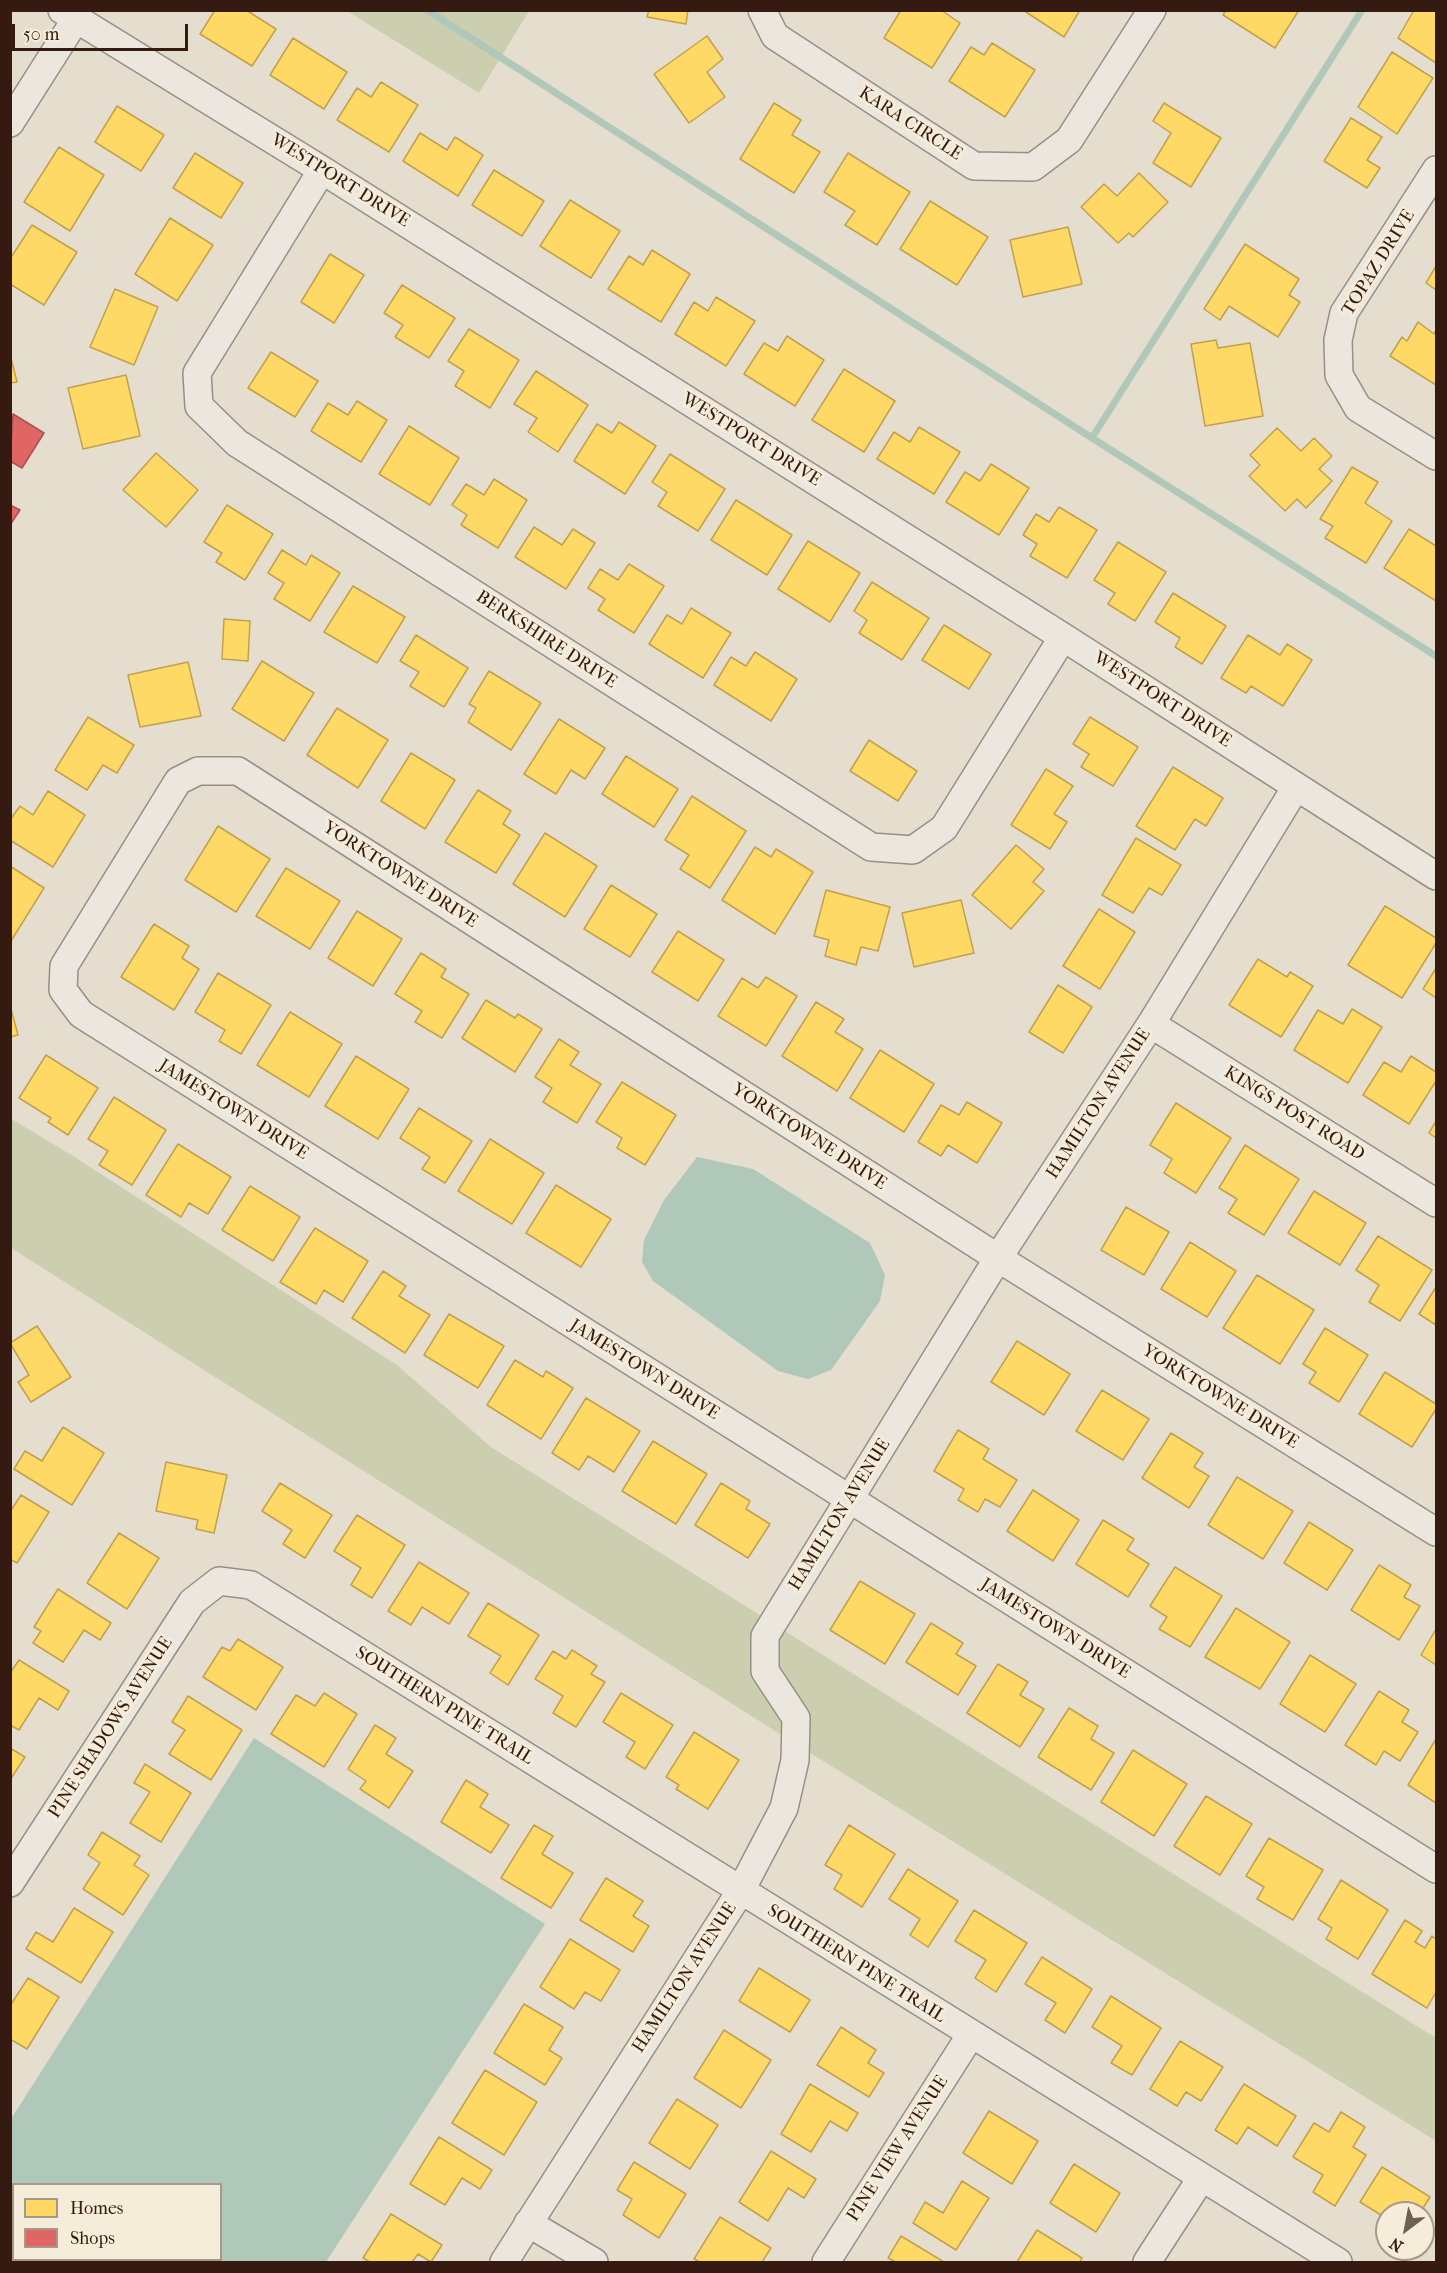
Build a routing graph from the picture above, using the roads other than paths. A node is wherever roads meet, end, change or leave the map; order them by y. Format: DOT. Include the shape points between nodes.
graph roads {
  1 [pos="762,10"];
  2 [pos="1152,10"];
  3 [pos="69,15"];
  4 [pos="10,123"];
  5 [pos="322,170"];
  6 [pos="1437,170"];
  7 [pos="1437,456"];
  8 [pos="1063,637"];
  9 [pos="178,781"];
  10 [pos="1296,787"];
  11 [pos="1437,876"];
  12 [pos="1151,1024"];
  13 [pos="1437,1203"];
  14 [pos="998,1258"];
  15 [pos="849,1500"];
  16 [pos="1437,1533"];
  17 [pos="219,1581"];
  18 [pos="1437,1869"];
  19 [pos="10,1883"];
  20 [pos="740,1892"];
  21 [pos="970,2036"];
  22 [pos="1202,2177"];
  23 [pos="528,2223"];
  24 [pos="504,2262"];
  25 [pos="594,2262"];
  26 [pos="826,2262"];
  27 [pos="1147,2262"];
  28 [pos="1338,2262"];
  1 -- 2 [label="street, KARA CIRCLE" via="776,36 974,166 1033,167 1069,140"];
  3 -- 4 [label="street"];
  3 -- 5 [label="street, WESTPORT DRIVE"];
  5 -- 8 [label="street, WESTPORT DRIVE"];
  5 -- 8 [label="street, BERKSHIRE DRIVE" via="197,373 199,406 237,442 871,847 913,850 944,828"];
  6 -- 7 [label="street, TOPAZ DRIVE" via="1344,313 1338,340 1339,375 1358,408"];
  8 -- 10 [label="street, WESTPORT DRIVE"];
  9 -- 14 [label="street, YORKTOWNE DRIVE" via="198,771 238,771"];
  9 -- 15 [label="street, JAMESTOWN DRIVE" via="64,966 63,990 81,1014"];
  10 -- 11 [label="street, WESTPORT DRIVE"];
  10 -- 12 [label="street, HAMILTON AVENUE"];
  12 -- 13 [label="street, KINGS POST ROAD"];
  12 -- 14 [label="street, HAMILTON AVENUE"];
  14 -- 15 [label="street, HAMILTON AVENUE"];
  14 -- 16 [label="street, YORKTOWNE DRIVE"];
  15 -- 18 [label="street, JAMESTOWN DRIVE"];
  15 -- 20 [label="street, HAMILTON AVENUE" via="765,1636 765,1671 796,1718 795,1760 784,1808"];
  17 -- 19 [label="street, PINE SHADOWS AVENUE" via="192,1602"];
  17 -- 20 [label="street, SOUTHERN PINE TRAIL" via="251,1585"];
  20 -- 21 [label="street, SOUTHERN PINE TRAIL"];
  20 -- 23 [label="street, HAMILTON AVENUE"];
  21 -- 22 [label="street, SOUTHERN PINE TRAIL"];
  21 -- 26 [label="street, PINE VIEW AVENUE"];
  22 -- 27 [label="street"];
  22 -- 28 [label="street, SOUTHERN PINE TRAIL"];
  23 -- 24 [label="street, HAMILTON AVENUE"];
  23 -- 25 [label="street"];
}
